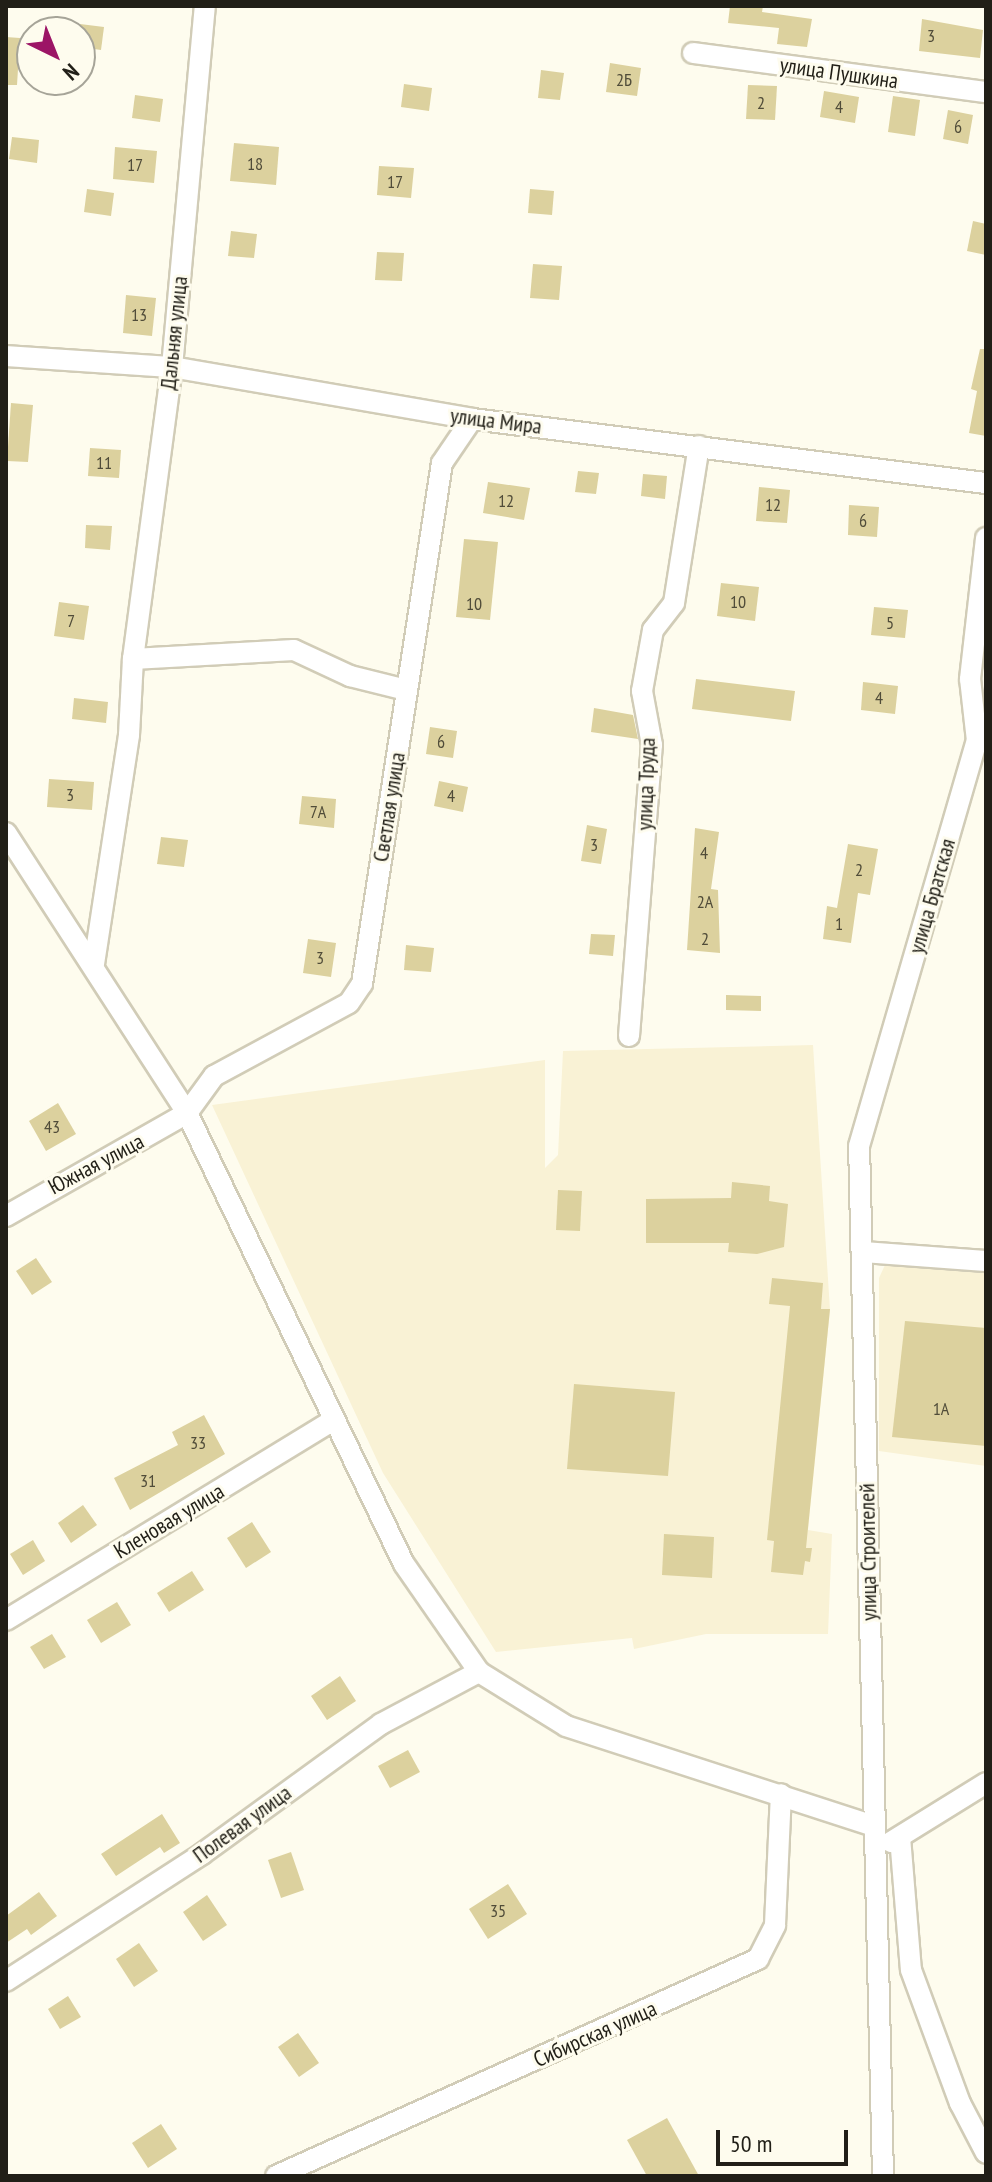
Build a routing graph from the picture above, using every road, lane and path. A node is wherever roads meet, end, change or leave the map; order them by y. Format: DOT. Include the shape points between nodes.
graph roads {
  1 [pos="205,6"];
  2 [pos="693,53"];
  3 [pos="986,92"];
  4 [pos="6,356"];
  5 [pos="172,367"];
  6 [pos="472,419"];
  7 [pos="699,446"];
  8 [pos="986,483"];
  9 [pos="986,538"];
  10 [pos="133,659"];
  11 [pos="406,690"];
  12 [pos="981,745"];
  13 [pos="6,833"];
  14 [pos="94,964"];
  15 [pos="629,1036"];
  16 [pos="187,1113"];
  17 [pos="6,1216"];
  18 [pos="863,1252"];
  19 [pos="986,1261"];
  20 [pos="332,1421"];
  21 [pos="6,1620"];
  22 [pos="479,1672"];
  23 [pos="986,1783"];
  24 [pos="781,1794"];
  25 [pos="871,1825"];
  26 [pos="900,1837"];
  27 [pos="874,1853"];
  28 [pos="6,1981"];
  29 [pos="986,2153"];
  30 [pos="276,2176"];
  31 [pos="883,2176"];
  1 -- 5 [label="street, Дальняя улица"];
  2 -- 3 [label="street, улица Пушкина"];
  4 -- 5 [label="street, улица Мира"];
  5 -- 6 [label="street, улица Мира"];
  5 -- 10 [label="street, Дальняя улица"];
  6 -- 7 [label="street, улица Мира"];
  6 -- 11 [label="street, Светлая улица" via="442,463"];
  7 -- 8 [label="street, улица Мира"];
  7 -- 15 [label="street, улица Труда" via="674,603 653,630 642,691 652,745"];
  9 -- 12 [label="street, улица Братская" via="970,679"];
  10 -- 11 [label="street" via="294,650 350,676"];
  10 -- 14 [label="street, Дальняя улица" via="129,735"];
  11 -- 16 [label="street, Светлая улица" via="362,984 349,1003 214,1076"];
  12 -- 18 [label="street, улица Братская" via="859,1146"];
  13 -- 14 [label="street"];
  14 -- 16 [label="street"];
  16 -- 17 [label="street, Южная улица"];
  16 -- 20 [label="street"];
  18 -- 19 [label="street"];
  18 -- 25 [label="street, улица Строителей"];
  20 -- 21 [label="street, Кленовая улица"];
  20 -- 22 [label="street" via="404,1564"];
  22 -- 24 [label="street" via="566,1726"];
  22 -- 28 [label="street, Полевая улица" via="381,1724 202,1854"];
  23 -- 26 [label="street"];
  24 -- 25 [label="street"];
  24 -- 30 [label="street, Сибирская улица" via="775,1925 758,1959"];
  25 -- 27 [label="street, улица Строителей"];
  26 -- 27 [label="street"];
  26 -- 29 [label="street" via="911,1970 960,2103"];
  27 -- 31 [label="street, улица Строителей"];
}
